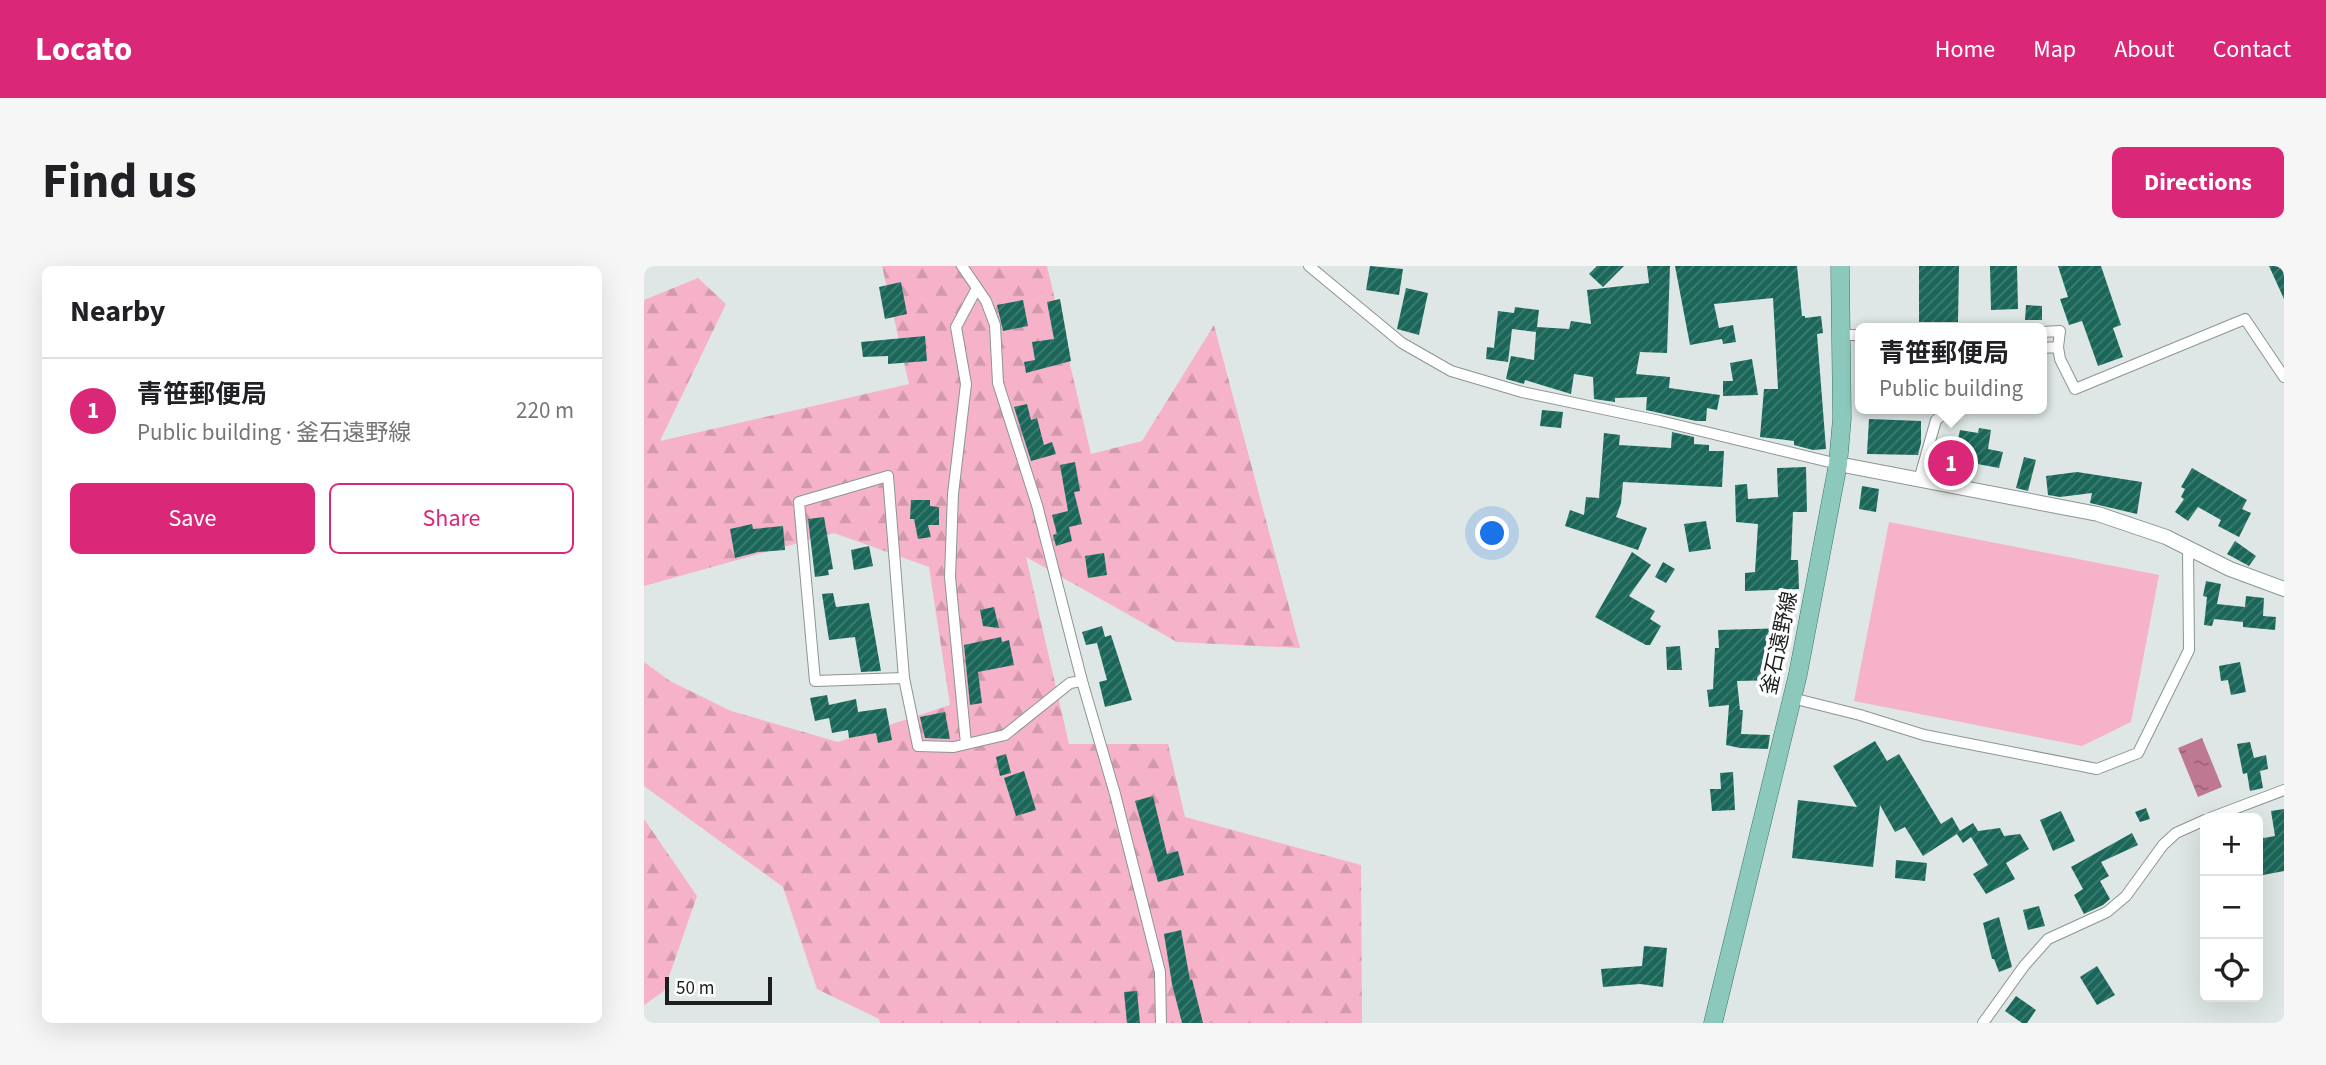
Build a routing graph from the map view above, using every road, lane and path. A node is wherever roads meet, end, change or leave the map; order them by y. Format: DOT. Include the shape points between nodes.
graph roads {
  1 [pos="962,266"];
  2 [pos="1309,266"];
  3 [pos="1840,266"];
  4 [pos="977,288"];
  5 [pos="2047,332"];
  6 [pos="1841,335"];
  7 [pos="1855,335"];
  8 [pos="2058,347"];
  9 [pos="2047,348"];
  10 [pos="2284,377"];
  11 [pos="1944,414"];
  12 [pos="1838,464"];
  13 [pos="1919,480"];
  14 [pos="2188,550"];
  15 [pos="2284,589"];
  16 [pos="904,678"];
  17 [pos="1082,681"];
  18 [pos="1792,698"];
  19 [pos="966,744"];
  20 [pos="2284,790"];
  21 [pos="2223,813"];
  22 [pos="2200,822"];
  23 [pos="1161,1023"];
  24 [pos="1713,1023"];
  25 [pos="1983,1023"];
  1 -- 4 [label="street"];
  2 -- 12 [label="street" via="1402,343 1451,371 1522,392"];
  3 -- 6 [label="main road, 釜石遠野線"];
  4 -- 17 [label="street" via="995,325 998,383 1037,505"];
  4 -- 19 [label="street" via="956,327 966,384 953,494 950,577"];
  5 -- 8 [label="street" via="2060,331"];
  6 -- 7 [label="street"];
  6 -- 12 [label="main road, 釜石遠野線"];
  8 -- 9 [label="street"];
  8 -- 10 [label="street" via="2075,388 2245,319"];
  11 -- 13 [label="street" via="1936,420"];
  12 -- 13 [label="street"];
  12 -- 18 [label="main road, 釜石遠野線"];
  13 -- 14 [label="street" via="2098,514 2166,537"];
  14 -- 15 [label="street"];
  14 -- 18 [label="street" via="2189,650 2138,753 2097,769 1924,736"];
  16 -- 16 [label="street" via="888,476 799,502 815,681"];
  16 -- 19 [label="street" via="918,746"];
  17 -- 19 [label="street" via="1070,683 1005,735"];
  17 -- 23 [label="street" via="1160,972"];
  18 -- 24 [label="main road, 釜石遠野線"];
  20 -- 21 [label="street"];
  22 -- 25 [label="street" via="2163,845 2126,896 2107,912 2048,939"];
}
